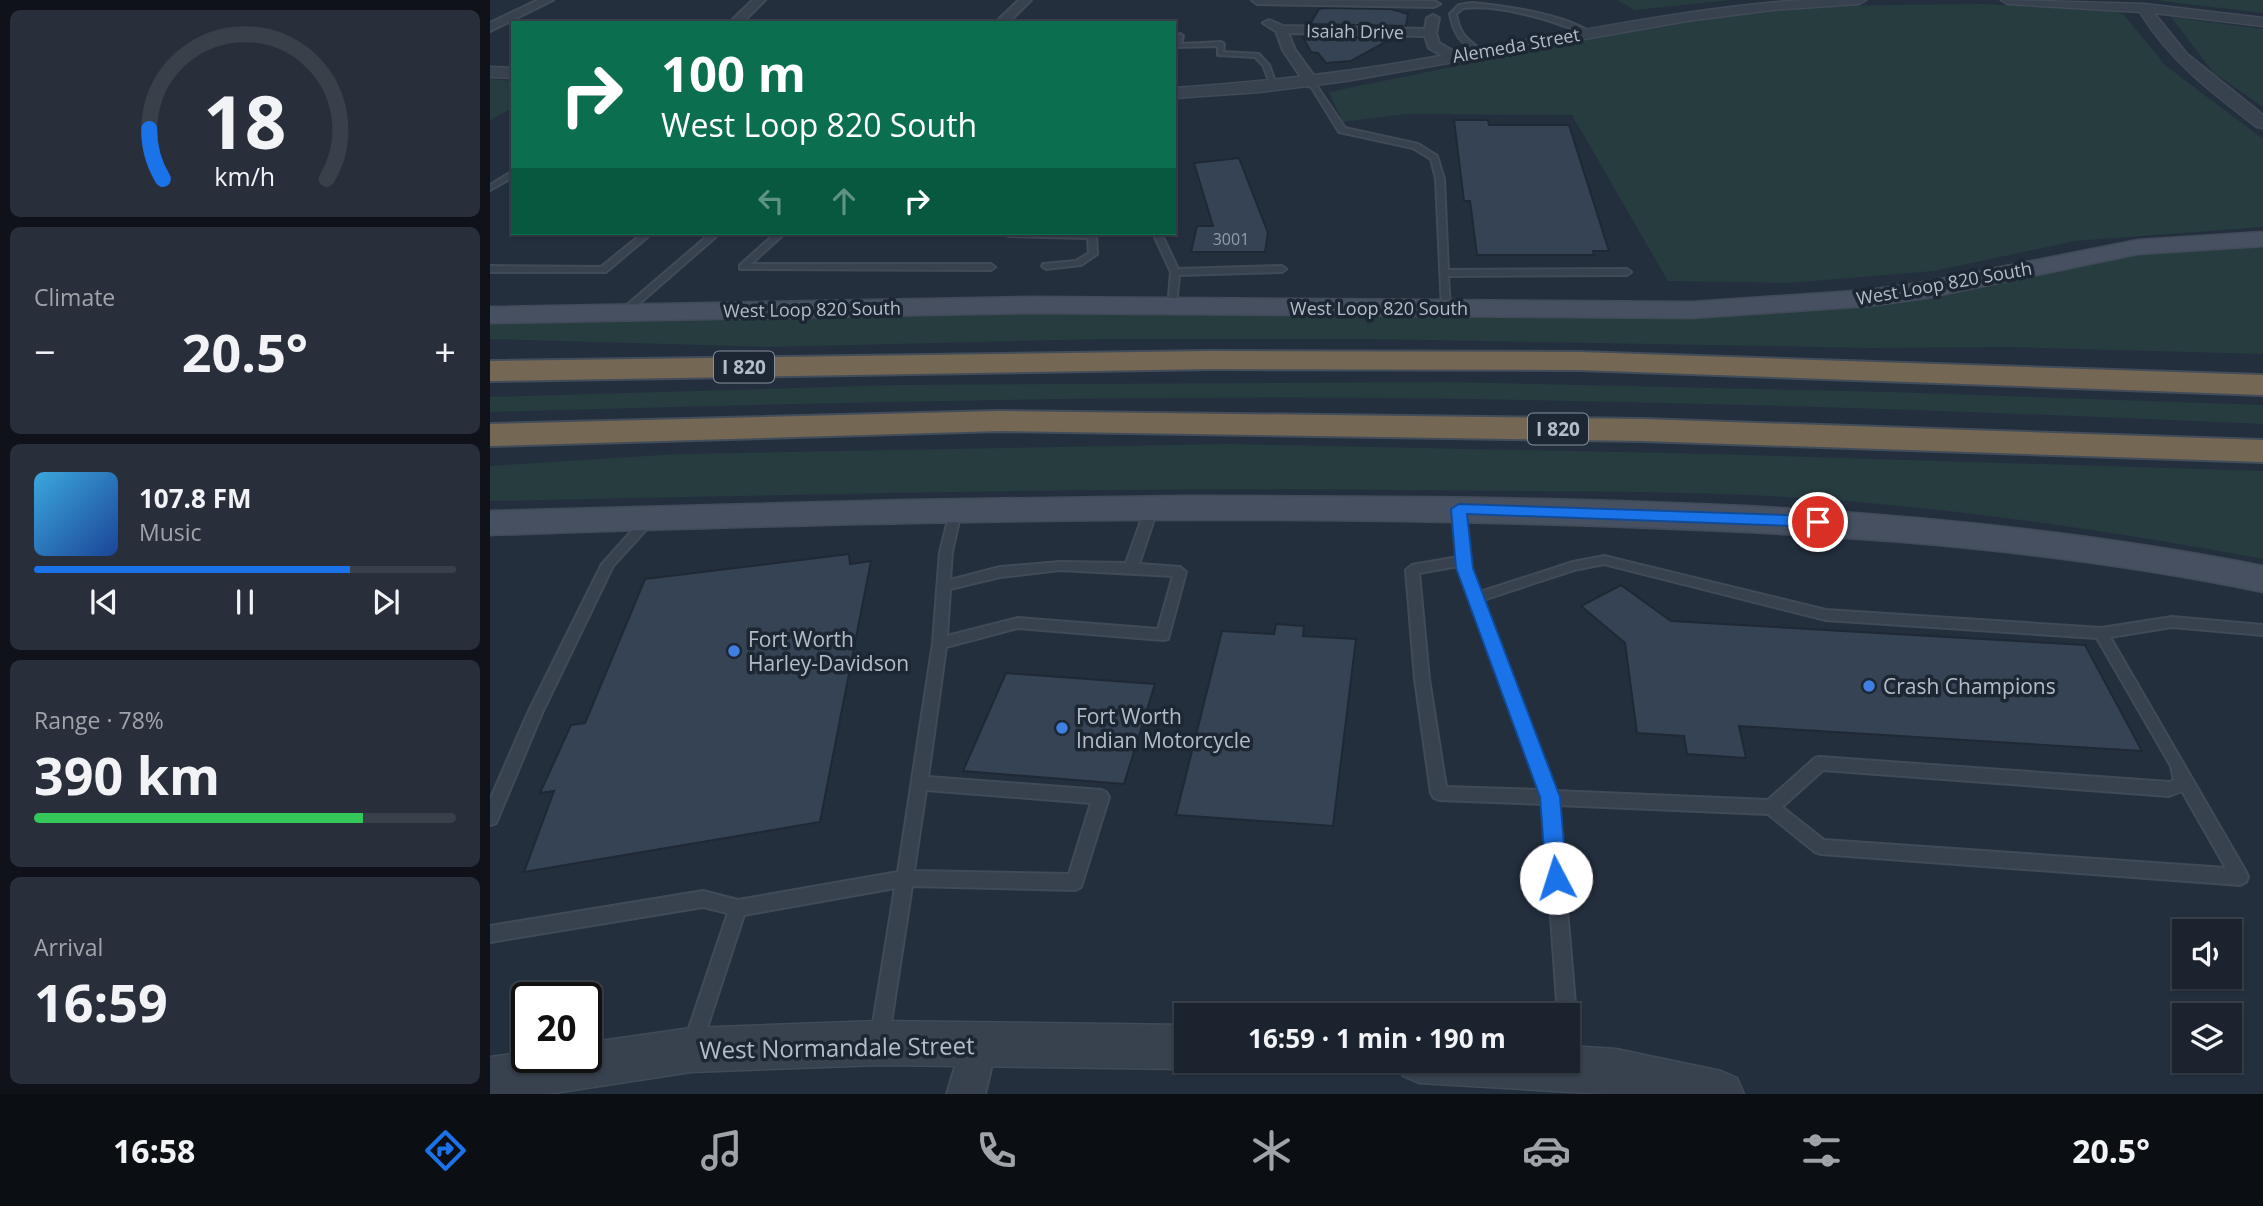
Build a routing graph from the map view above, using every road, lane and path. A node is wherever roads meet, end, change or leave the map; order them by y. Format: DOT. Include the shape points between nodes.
graph roads {
  1 [pos="547,0"];
  2 [pos="759,0"];
  3 [pos="1025,0"];
  4 [pos="1257,0"];
  5 [pos="1859,0"];
  6 [pos="2008,0"];
  7 [pos="1340,1"];
  8 [pos="1435,2"];
  9 [pos="2142,4"];
  10 [pos="737,21"];
  11 [pos="1002,21"];
  12 [pos="2263,22"];
  13 [pos="490,27"];
  14 [pos="1281,29"];
  15 [pos="1587,32"];
  16 [pos="1430,33"];
  17 [pos="1180,36"];
  18 [pos="1480,52"];
  19 [pos="1454,57"];
  20 [pos="490,72"];
  21 [pos="511,73"];
  22 [pos="1312,83"];
  23 [pos="1274,87"];
  24 [pos="1176,93"];
  25 [pos="2263,122"];
  26 [pos="511,174"];
  27 [pos="490,188"];
  28 [pos="646,235"];
  29 [pos="714,235"];
  30 [pos="779,235"];
  31 [pos="1092,235"];
  32 [pos="1158,235"];
  33 [pos="2263,239"];
  34 [pos="1046,266"];
  35 [pos="991,267"];
  36 [pos="490,269"];
  37 [pos="1282,269"];
  38 [pos="1175,272"];
  39 [pos="1627,272"];
  40 [pos="1444,273"];
  41 [pos="1171,307"];
  42 [pos="1445,308"];
  43 [pos="623,313"];
  44 [pos="490,315"];
  45 [pos="490,346"];
  46 [pos="999,363"];
  47 [pos="490,371"];
  48 [pos="2263,374"];
  49 [pos="2226,383"];
  50 [pos="2263,385"];
  51 [pos="853,423"];
  52 [pos="490,435"];
  53 [pos="2263,451"];
  54 [pos="490,456"];
  55 [pos="1459,509"];
  56 [pos="1152,510"];
  57 [pos="955,512"];
  58 [pos="650,517"];
  59 [pos="490,523"];
  60 [pos="1464,560"];
  61 [pos="1131,568"];
  62 [pos="2263,579"];
  63 [pos="944,586"];
  64 [pos="1476,598"];
  65 [pos="2263,630"];
  66 [pos="2101,633"];
  67 [pos="940,643"];
  68 [pos="2182,778"];
  69 [pos="920,783"];
  70 [pos="1550,797"];
  71 [pos="1771,807"];
  72 [pos="490,818"];
  73 [pos="906,878"];
  74 [pos="738,908"];
  75 [pos="490,934"];
  76 [pos="1566,1003"];
  77 [pos="879,1043"];
  78 [pos="979,1043"];
  79 [pos="1174,1047"];
  80 [pos="691,1050"];
  81 [pos="1580,1055"];
  82 [pos="490,1080"];
  83 [pos="1619,1083"];
  84 [pos="966,1094"];
  85 [pos="1721,1094"];
  1 -- 13 [label="street"];
  2 -- 10 [label="street"];
  3 -- 11 [label="street"];
  4 -- 7 [label="street"];
  4 -- 14 [label="street" via="1269,23"];
  5 -- 15 [label="street, Alemeda Street" via="1694,14"];
  6 -- 9 [label="street"];
  7 -- 8 [label="street"];
  8 -- 16 [label="street"];
  9 -- 12 [label="street"];
  9 -- 25 [label="street" via="2179,55"];
  14 -- 16 [label="street, Isaiah Drive"];
  14 -- 22 [label="street" via="1289,50"];
  15 -- 18 [label="street, Alemeda Street"];
  15 -- 18 [label="lane" via="1573,24 1486,6 1461,6 1453,14 1456,30"];
  16 -- 19 [label="street" via="1433,44"];
  17 -- 23 [label="lane" via="1178,46 1221,44 1220,54 1259,55"];
  18 -- 19 [label="street, Alemeda Street"];
  19 -- 22 [label="street, Alemeda Street"];
  20 -- 21 [label="street"];
  22 -- 23 [label="street, Alemeda Street"];
  22 -- 40 [label="lane" via="1342,130 1415,146 1434,158 1440,179"];
  23 -- 24 [label="street, Alemeda Street"];
  26 -- 27 [label="lane"];
  28 -- 36 [label="lane" via="603,270"];
  29 -- 43 [label="lane"];
  30 -- 35 [label="lane" via="743,267"];
  31 -- 34 [label="lane" via="1093,254 1078,264"];
  32 -- 38 [label="lane"];
  33 -- 42 [label="main road, West Loop 820 South" via="2126,249 1926,290 1804,303 1692,310"];
  37 -- 38 [label="lane"];
  38 -- 41 [label="lane"];
  39 -- 40 [label="lane"];
  40 -- 42 [label="lane"];
  41 -- 42 [label="main road, West Loop 820 South"];
  41 -- 43 [label="main road, West Loop 820 South" via="1033,305"];
  43 -- 44 [label="main road, West Loop 820 South"];
  45 -- 46 [label="highway"];
  46 -- 47 [label="highway, I 820"];
  46 -- 49 [label="highway, I 820" via="1580,361"];
  48 -- 49 [label="highway"];
  49 -- 50 [label="highway, I 820"];
  51 -- 52 [label="highway, I 820"];
  51 -- 53 [label="highway, I 820" via="1643,430"];
  51 -- 54 [label="highway"];
  55 -- 56 [label="main road"];
  55 -- 60 [label="lane"];
  55 -- 62 [label="main road" via="1924,528 2053,541"];
  56 -- 57 [label="main road"];
  56 -- 61 [label="lane"];
  57 -- 58 [label="main road"];
  57 -- 63 [label="lane"];
  58 -- 59 [label="main road"];
  58 -- 72 [label="lane" via="608,564"];
  60 -- 64 [label="lane"];
  60 -- 70 [label="lane" via="1412,570 1439,793"];
  61 -- 63 [label="lane" via="1060,566 1000,572"];
  61 -- 67 [label="lane" via="1180,572 1163,635 1018,623"];
  63 -- 67 [label="lane"];
  64 -- 66 [label="lane" via="1604,560 1826,615"];
  64 -- 70 [label="lane"];
  65 -- 66 [label="lane" via="2172,622"];
  66 -- 68 [label="lane"];
  67 -- 69 [label="lane"];
  68 -- 71 [label="lane" via="2183,784 2169,789 1820,763"];
  68 -- 71 [label="lane" via="2240,877 1821,848"];
  69 -- 73 [label="lane"];
  69 -- 73 [label="lane" via="1101,797 1075,882"];
  70 -- 71 [label="lane"];
  70 -- 76 [label="lane"];
  73 -- 74 [label="lane"];
  73 -- 77 [label="lane"];
  74 -- 75 [label="lane" via="703,899"];
  74 -- 80 [label="lane"];
  77 -- 78 [label="street, West Normandale Street"];
  77 -- 80 [label="street, West Normandale Street"];
  78 -- 79 [label="street, West Normandale Street"];
  78 -- 84 [label="street"];
  80 -- 82 [label="street, West Normandale Street"];
  81 -- 83 [label="street"];
  83 -- 85 [label="street"];
}
